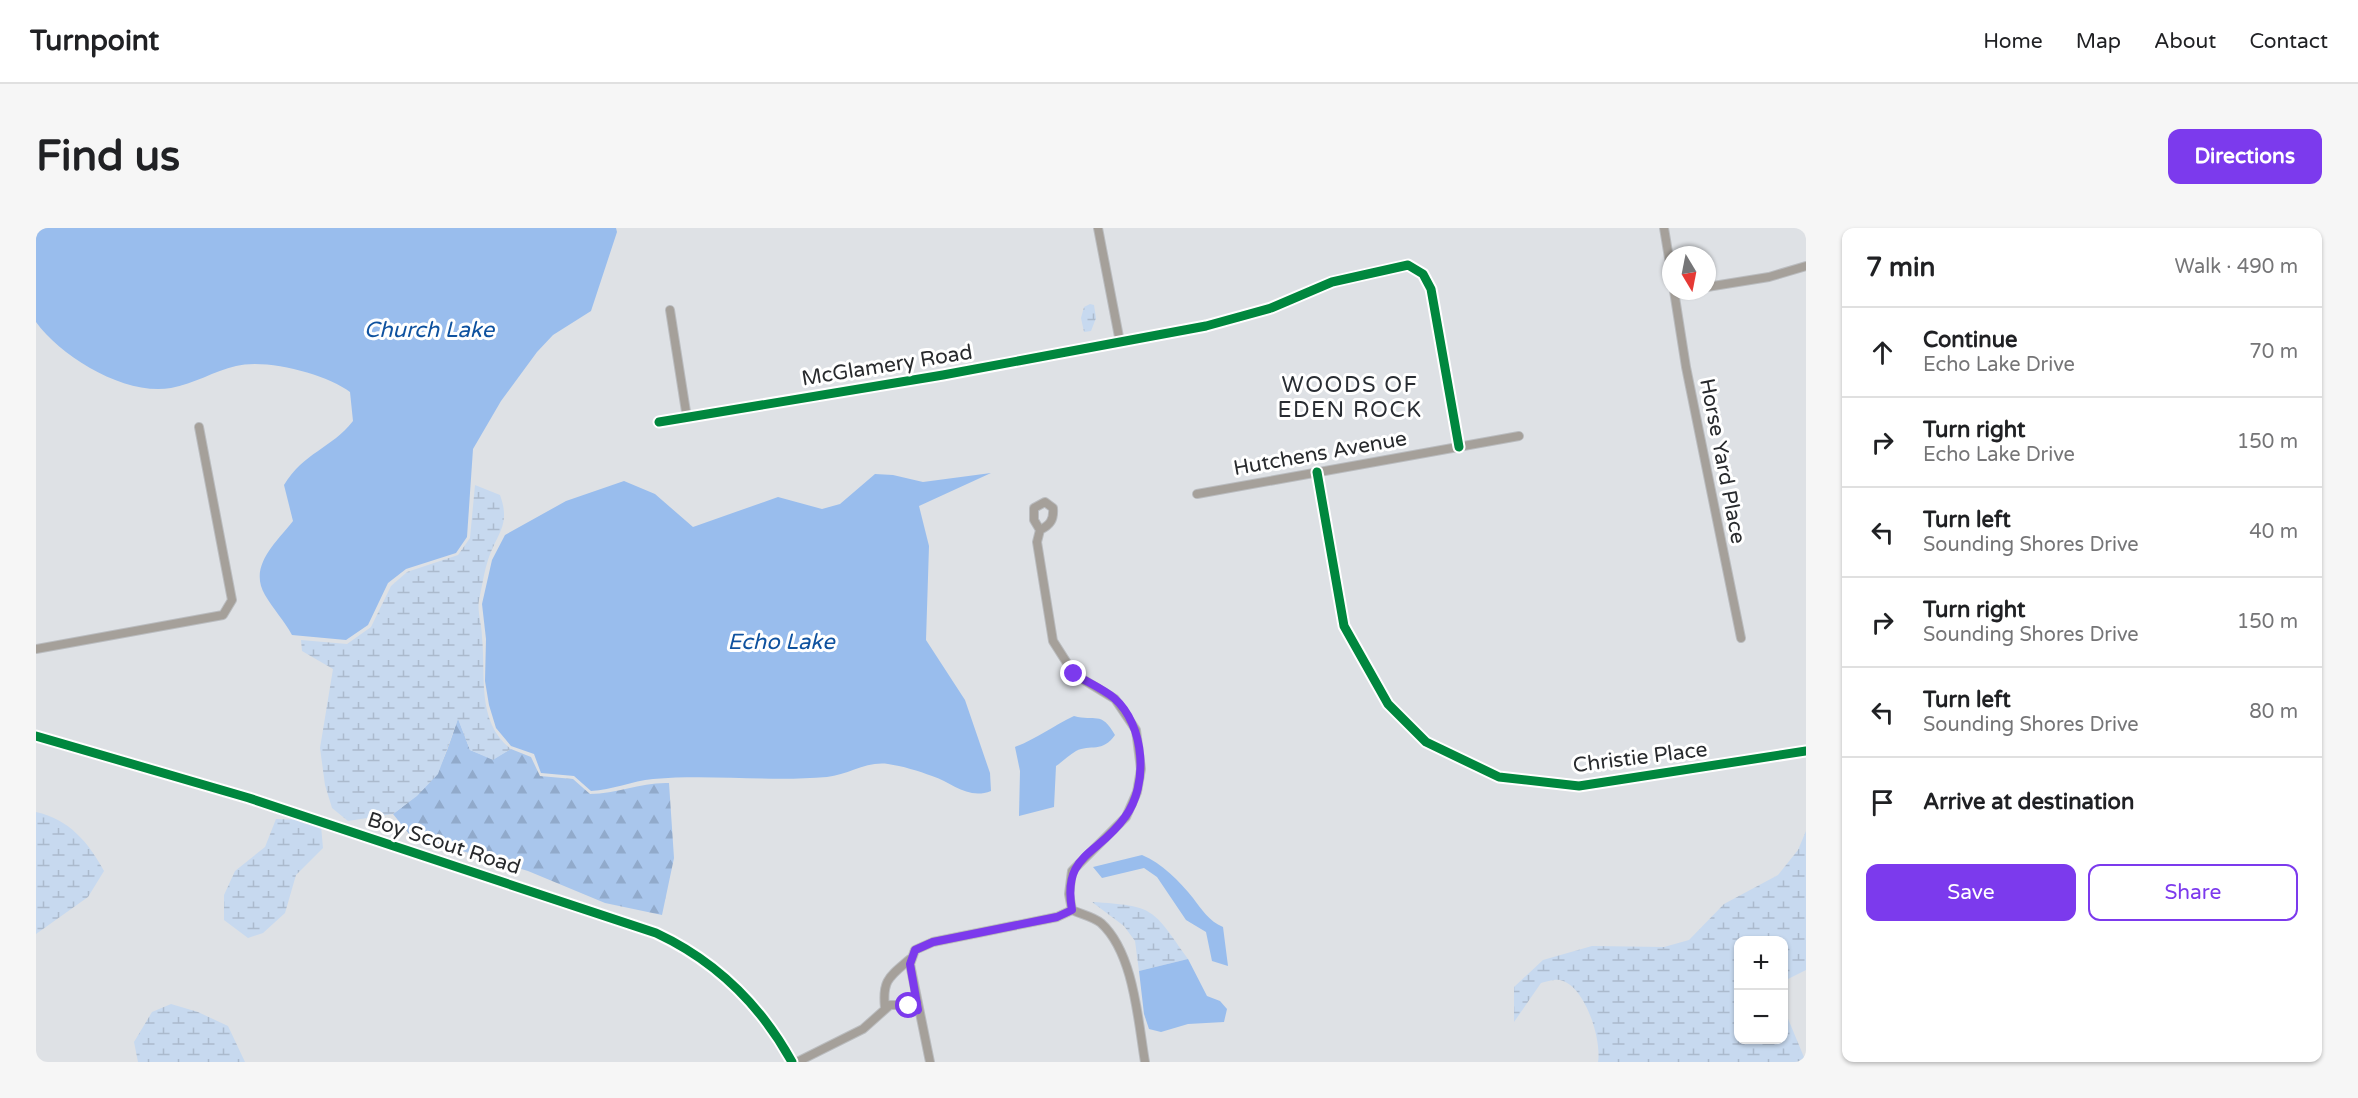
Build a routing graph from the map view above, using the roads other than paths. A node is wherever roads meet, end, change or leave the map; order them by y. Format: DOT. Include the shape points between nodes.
graph roads {
  1 [pos="1098,228"];
  2 [pos="1664,228"];
  3 [pos="1667,246"];
  4 [pos="1806,267"];
  5 [pos="1716,286"];
  6 [pos="1675,300"];
  7 [pos="670,310"];
  8 [pos="1120,342"];
  9 [pos="687,418"];
  10 [pos="659,422"];
  11 [pos="199,427"];
  12 [pos="1519,436"];
  13 [pos="1460,447"];
  14 [pos="1317,472"];
  15 [pos="1197,494"];
  16 [pos="1040,530"];
  17 [pos="1741,638"];
  18 [pos="36,649"];
  19 [pos="36,736"];
  20 [pos="1806,751"];
  21 [pos="1072,910"];
  22 [pos="910,959"];
  23 [pos="885,1008"];
  24 [pos="918,1010"];
  25 [pos="794,1062"];
  26 [pos="930,1062"];
  27 [pos="1145,1062"];
  1 -- 8 [label="street"];
  2 -- 3 [label="street"];
  4 -- 5 [label="street"];
  6 -- 17 [label="street, Horse Yard Place"];
  7 -- 9 [label="street"];
  8 -- 9 [label="street, McGlamery Road"];
  8 -- 13 [label="street, McGlamery Road" via="1206,326 1271,308 1332,282 1408,265 1423,274 1431,289"];
  9 -- 10 [label="street, McGlamery Road"];
  11 -- 18 [label="street" via="232,600 223,615"];
  12 -- 13 [label="street, Hutchens Avenue"];
  13 -- 14 [label="street, Hutchens Avenue"];
  14 -- 15 [label="street, Hutchens Avenue"];
  14 -- 20 [label="street, Christie Place" via="1344,626 1388,704 1426,742 1499,777 1580,786"];
  16 -- 21 [label="street" via="1037,542 1053,640 1074,674 1115,699 1136,730 1141,769 1137,792 1126,817 1072,871"];
  19 -- 25 [label="street, Boy Scout Road" via="249,798 656,933 696,954 737,987 769,1024"];
  21 -- 22 [label="street" via="1057,917 933,942 915,950"];
  21 -- 27 [label="street" via="1100,922 1116,942 1130,978"];
  22 -- 23 [label="street" via="893,973 883,989"];
  22 -- 24 [label="street"];
  23 -- 24 [label="street" via="899,1004"];
  23 -- 25 [label="street" via="863,1029"];
  24 -- 26 [label="street"];
}
